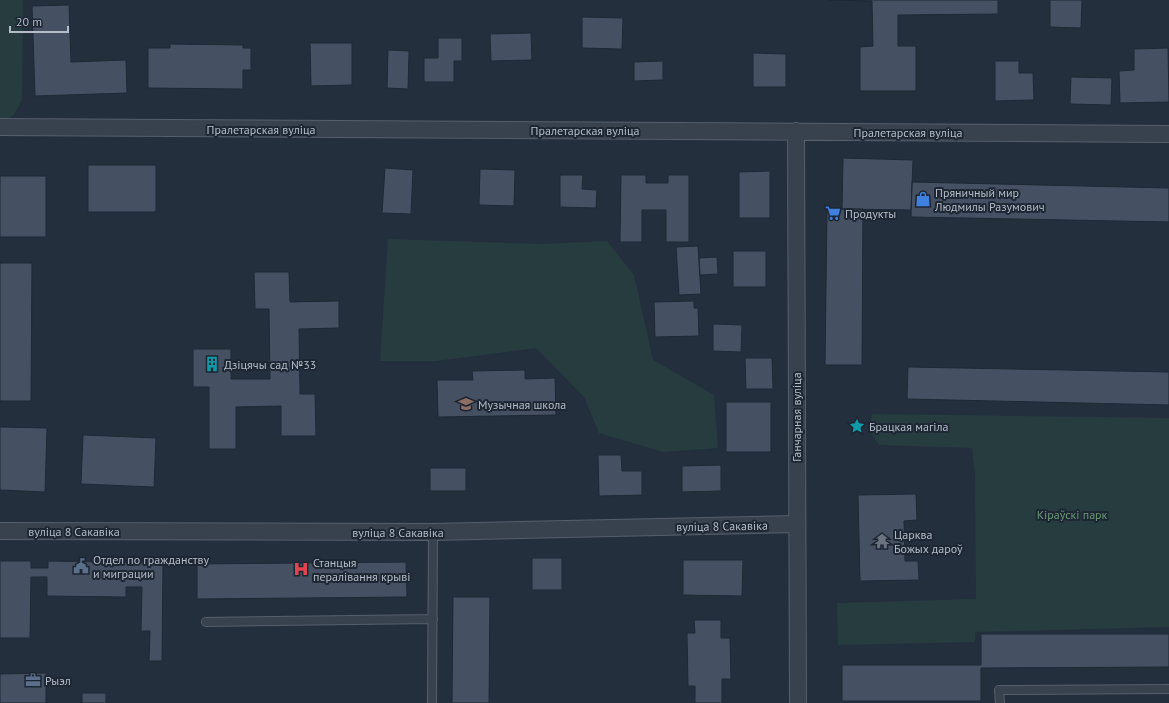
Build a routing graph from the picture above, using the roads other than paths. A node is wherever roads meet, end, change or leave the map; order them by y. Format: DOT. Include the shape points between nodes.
graph roads {
  1 [pos="0,127"];
  2 [pos="796,131"];
  3 [pos="1169,134"];
  4 [pos="796,524"];
  5 [pos="0,531"];
  6 [pos="433,532"];
  7 [pos="433,620"];
  8 [pos="206,622"];
  9 [pos="1169,689"];
  10 [pos="432,703"];
  11 [pos="798,703"];
  12 [pos="1000,703"];
  1 -- 2 [label="street, Пралетарская вуліца"];
  2 -- 3 [label="street, Пралетарская вуліца"];
  2 -- 4 [label="street, Ганчарная вуліца"];
  4 -- 6 [label="street, вуліца 8 Сакавіка"];
  4 -- 11 [label="street, Ганчарная вуліца"];
  5 -- 6 [label="street, вуліца 8 Сакавіка"];
  6 -- 7 [label="lane"];
  7 -- 8 [label="lane"];
  7 -- 10 [label="lane"];
  9 -- 12 [label="lane" via="999,690"];
}
